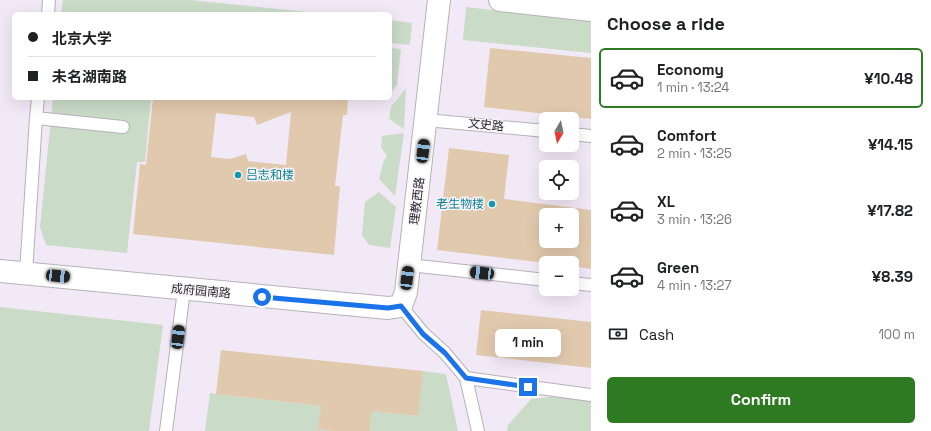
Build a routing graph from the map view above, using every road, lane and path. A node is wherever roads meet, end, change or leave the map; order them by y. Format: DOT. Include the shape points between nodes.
graph roads {
  1 [pos="49,0"];
  2 [pos="439,0"];
  3 [pos="500,0"];
  4 [pos="591,10"];
  5 [pos="48,12"];
  6 [pos="38,100"];
  7 [pos="36,118"];
  8 [pos="426,120"];
  9 [pos="123,127"];
  10 [pos="539,130"];
  11 [pos="579,135"];
  12 [pos="591,136"];
  13 [pos="409,265"];
  14 [pos="0,271"];
  15 [pos="26,273"];
  16 [pos="539,279"];
  17 [pos="579,284"];
  18 [pos="591,285"];
  19 [pos="184,290"];
  20 [pos="401,306"];
  21 [pos="466,378"];
  22 [pos="591,395"];
  23 [pos="166,431"];
  24 [pos="478,431"];
  1 -- 5 [label="lane"];
  2 -- 8 [label="street, 理教西路"];
  3 -- 4 [label="street"];
  6 -- 7 [label="lane"];
  7 -- 9 [label="lane"];
  7 -- 15 [label="lane"];
  8 -- 10 [label="lane, 文史路"];
  8 -- 13 [label="street, 理教西路"];
  11 -- 12 [label="lane"];
  13 -- 16 [label="lane"];
  13 -- 20 [label="street, 理教西路" via="406,292"];
  14 -- 15 [label="street, 成府园南路"];
  15 -- 19 [label="street, 成府园南路"];
  17 -- 18 [label="lane"];
  19 -- 20 [label="street, 成府园南路" via="388,308"];
  19 -- 23 [label="lane"];
  20 -- 21 [label="lane" via="423,334 445,353"];
  21 -- 22 [label="lane"];
  21 -- 24 [label="lane"];
}
